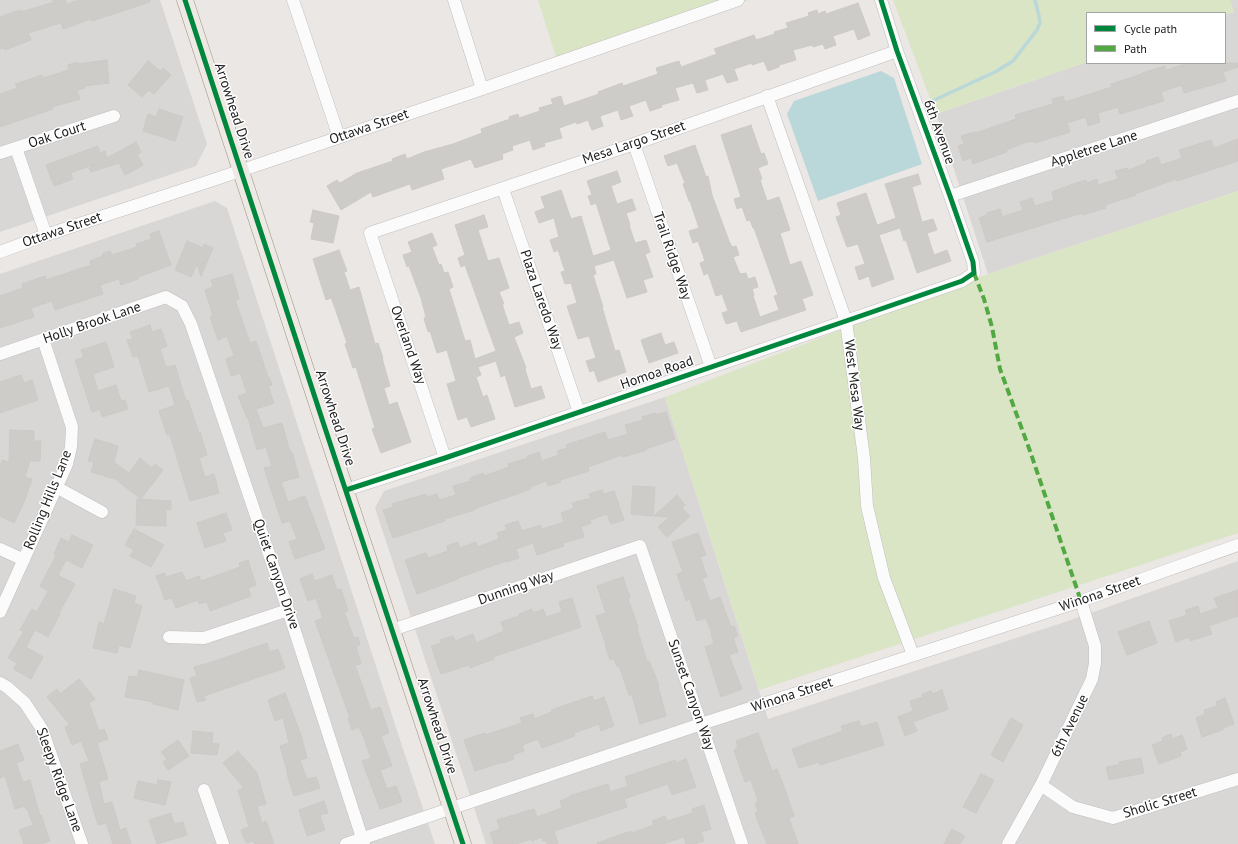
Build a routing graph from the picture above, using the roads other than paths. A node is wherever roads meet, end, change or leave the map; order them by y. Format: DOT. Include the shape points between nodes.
graph roads {
  1 [pos="185,0"];
  2 [pos="293,0"];
  3 [pos="454,0"];
  4 [pos="738,0"];
  5 [pos="881,0"];
  6 [pos="896,51"];
  7 [pos="482,89"];
  8 [pos="767,96"];
  9 [pos="1238,101"];
  10 [pos="114,116"];
  11 [pos="339,137"];
  12 [pos="634,144"];
  13 [pos="16,148"];
  14 [pos="0,153"];
  15 [pos="241,171"];
  16 [pos="503,189"];
  17 [pos="950,196"];
  18 [pos="370,233"];
  19 [pos="46,235"];
  20 [pos="0,252"];
  21 [pos="974,273"];
  22 [pos="182,306"];
  23 [pos="846,321"];
  24 [pos="43,339"];
  25 [pos="0,354"];
  26 [pos="711,367"];
  27 [pos="579,412"];
  28 [pos="446,458"];
  29 [pos="56,487"];
  30 [pos="346,490"];
  31 [pos="102,512"];
  32 [pos="1238,545"];
  33 [pos="640,546"];
  34 [pos="0,549"];
  35 [pos="24,560"];
  36 [pos="1081,600"];
  37 [pos="288,610"];
  38 [pos="0,612"];
  39 [pos="392,630"];
  40 [pos="169,637"];
  41 [pos="913,655"];
  42 [pos="0,683"];
  43 [pos="702,724"];
  44 [pos="1238,779"];
  45 [pos="1041,785"];
  46 [pos="204,790"];
  47 [pos="452,808"];
  48 [pos="363,841"];
  49 [pos="82,844"];
  50 [pos="223,844"];
  51 [pos="346,844"];
  52 [pos="463,844"];
  53 [pos="742,844"];
  54 [pos="1008,844"];
  1 -- 15 [label="main road, Arrowhead Drive"];
  2 -- 11 [label="street"];
  3 -- 7 [label="street"];
  4 -- 7 [label="street, Ottawa Street"];
  5 -- 6 [label="street, 6th Avenue"];
  6 -- 8 [label="street, Mesa Largo Street"];
  6 -- 17 [label="street, 6th Avenue"];
  7 -- 11 [label="street, Ottawa Street"];
  8 -- 12 [label="street, Mesa Largo Street"];
  8 -- 23 [label="street, West Mesa Way"];
  9 -- 17 [label="street, Appletree Lane"];
  10 -- 13 [label="street, Oak Court"];
  11 -- 15 [label="street, Ottawa Street"];
  12 -- 16 [label="street, Mesa Largo Street"];
  12 -- 26 [label="street, Trail Ridge Way"];
  13 -- 14 [label="street, Oak Court"];
  13 -- 19 [label="street"];
  15 -- 19 [label="street, Ottawa Street"];
  15 -- 30 [label="main road, Arrowhead Drive"];
  16 -- 18 [label="street, Mesa Largo Street"];
  16 -- 27 [label="street, Plaza Laredo Way"];
  17 -- 21 [label="street, 6th Avenue" via="973,262"];
  18 -- 28 [label="street, Overland Way"];
  19 -- 20 [label="street, Ottawa Street"];
  21 -- 23 [label="street, Homoa Road" via="962,281"];
  22 -- 24 [label="street, Holly Brook Lane" via="166,298"];
  22 -- 37 [label="street, Quiet Canyon Drive"];
  23 -- 26 [label="street, Homoa Road"];
  23 -- 41 [label="street, West Mesa Way" via="864,458 867,506 884,578"];
  24 -- 25 [label="street, Holly Brook Lane"];
  24 -- 29 [label="street, Rolling Hills Lane" via="72,427 67,464"];
  26 -- 27 [label="street, Homoa Road"];
  27 -- 28 [label="street, Homoa Road"];
  28 -- 30 [label="street, Homoa Road"];
  29 -- 31 [label="street"];
  29 -- 35 [label="street, Rolling Hills Lane"];
  30 -- 39 [label="main road, Arrowhead Drive"];
  32 -- 36 [label="street, Winona Street"];
  33 -- 39 [label="street, Dunning Way"];
  33 -- 43 [label="street, Sunset Canyon Way"];
  34 -- 35 [label="street"];
  35 -- 38 [label="street, Rolling Hills Lane"];
  36 -- 41 [label="street, Winona Street"];
  36 -- 45 [label="street, 6th Avenue" via="1095,646 1096,663 1092,679"];
  37 -- 40 [label="street" via="204,638"];
  37 -- 48 [label="street, Quiet Canyon Drive"];
  39 -- 47 [label="main road, Arrowhead Drive"];
  41 -- 43 [label="street, Winona Street"];
  42 -- 49 [label="street, Sleepy Ridge Lane" via="25,703 42,729"];
  43 -- 47 [label="street, Winona Street"];
  43 -- 53 [label="street, Sunset Canyon Way"];
  44 -- 45 [label="street, Sholic Street" via="1113,818 1073,807"];
  45 -- 54 [label="street, 6th Avenue"];
  46 -- 50 [label="street"];
  47 -- 48 [label="street, Winona Street"];
  47 -- 52 [label="main road, Arrowhead Drive"];
  48 -- 51 [label="street, Winona Street"];
}
